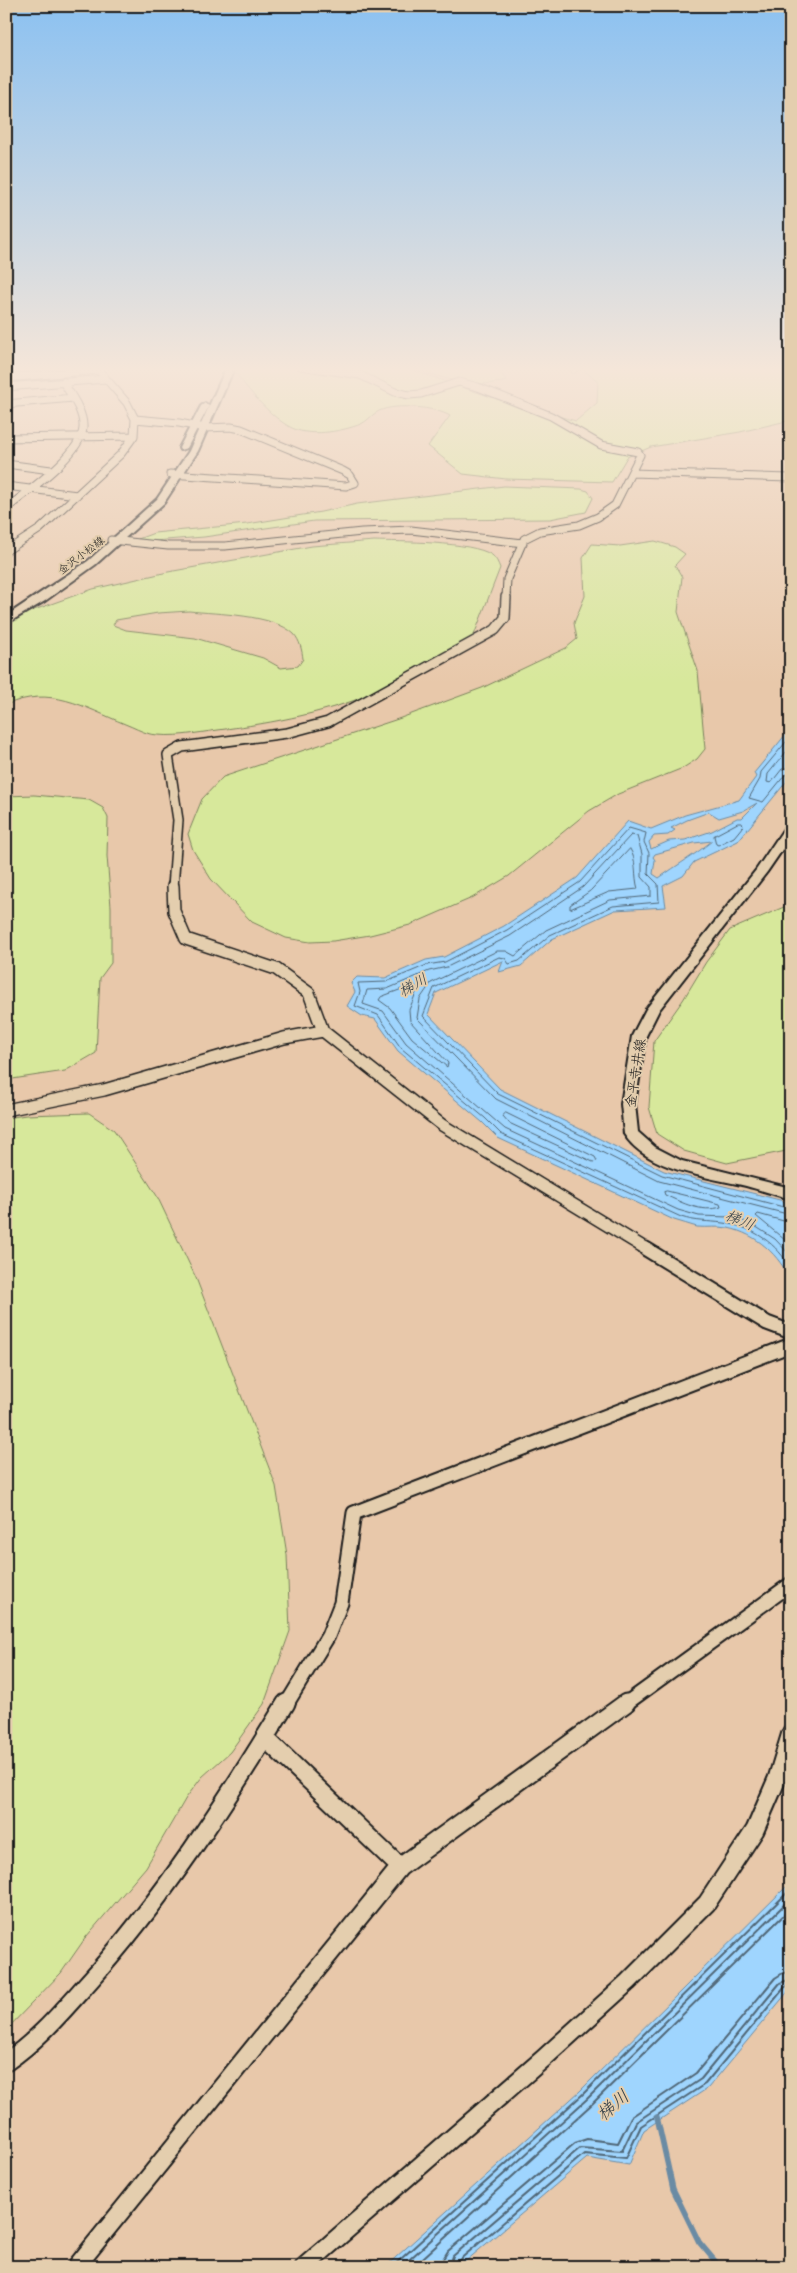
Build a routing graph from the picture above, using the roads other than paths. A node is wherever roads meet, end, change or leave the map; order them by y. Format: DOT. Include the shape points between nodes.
graph roads {
  1 [pos="50,472"];
  2 [pos="102,472"];
  3 [pos="344,472"];
  4 [pos="631,473"];
  5 [pos="175,474"];
  6 [pos="791,478"];
  7 [pos="6,486"];
  8 [pos="30,489"];
  9 [pos="77,495"];
  10 [pos="6,509"];
  11 [pos="115,541"];
  12 [pos="523,543"];
  13 [pos="6,551"];
  14 [pos="6,614"];
  15 [pos="6,621"];
  16 [pos="791,827"];
  17 [pos="323,1030"];
  18 [pos="6,1110"];
  19 [pos="791,1194"];
  20 [pos="791,1332"];
  21 [pos="791,1345"];
  22 [pos="791,1584"];
  23 [pos="791,1733"];
  24 [pos="265,1738"];
  25 [pos="400,1867"];
  26 [pos="6,2062"];
  27 [pos="76,2267"];
  28 [pos="304,2267"];
  1 -- 8 [label="street"];
  2 -- 9 [label="street"];
  3 -- 5 [label="street" via="355,483 346,486"];
  4 -- 6 [label="street"];
  4 -- 12 [label="street" via="615,505 598,518 579,525 540,531"];
  5 -- 11 [label="main road, 金沢小松線" via="162,499"];
  7 -- 8 [label="street"];
  8 -- 9 [label="street"];
  8 -- 10 [label="street"];
  9 -- 13 [label="street" via="40,529"];
  11 -- 12 [label="street" via="236,546 398,530"];
  11 -- 14 [label="main road, 金沢小松線"];
  11 -- 15 [label="main road, 金沢小松線" via="79,573"];
  12 -- 17 [label="street" via="507,579 505,618 495,630 328,722 287,733 182,747 168,755 178,828 172,880 177,924 186,939 276,969 309,993"];
  16 -- 19 [label="main road, 金平寺井線" via="761,872 652,1009 639,1036 628,1104 631,1134 650,1151 678,1165"];
  17 -- 18 [label="street" via="284,1038 104,1090"];
  17 -- 20 [label="street" via="442,1125 768,1323"];
  21 -- 24 [label="street" via="354,1514 341,1603 328,1636"];
  22 -- 25 [label="street"];
  23 -- 28 [label="street" via="777,1779 755,1830 707,1903 565,2040"];
  24 -- 25 [label="street"];
  24 -- 26 [label="street" via="234,1788 124,1943 51,2024"];
  25 -- 27 [label="street"];
}
